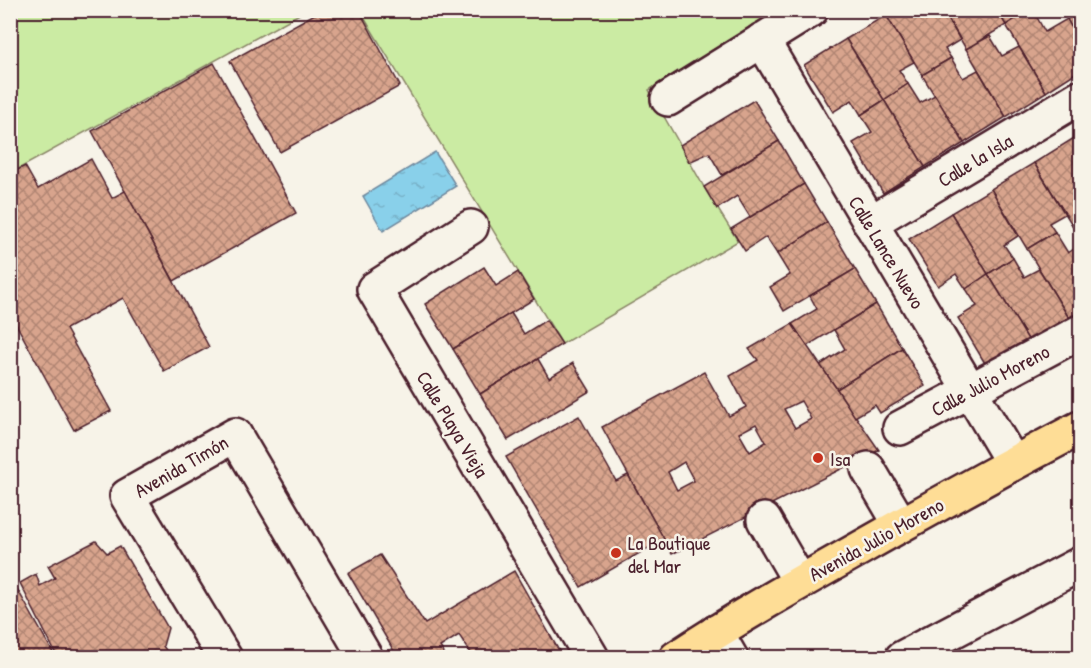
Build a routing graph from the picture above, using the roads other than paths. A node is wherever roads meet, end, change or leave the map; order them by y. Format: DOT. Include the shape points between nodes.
graph roads {
  1 [pos="811,10"];
  2 [pos="762,40"];
  3 [pos="1080,97"];
  4 [pos="668,99"];
  5 [pos="870,223"];
  6 [pos="471,228"];
  7 [pos="1080,332"];
  8 [pos="970,390"];
  9 [pos="900,428"];
  10 [pos="1080,428"];
  11 [pos="1013,463"];
  12 [pos="868,469"];
  13 [pos="764,520"];
  14 [pos="901,525"];
  15 [pos="1080,564"];
  16 [pos="800,582"];
  17 [pos="723,645"];
  18 [pos="225,657"];
  19 [pos="366,657"];
  20 [pos="592,657"];
  21 [pos="676,657"];
  22 [pos="902,657"];
  1 -- 2 [label="street"];
  2 -- 4 [label="street"];
  2 -- 5 [label="street, Calle Lance Nuevo"];
  3 -- 5 [label="street, Calle la Isla"];
  5 -- 8 [label="street, Calle Lance Nuevo"];
  6 -- 20 [label="street, Calle Playa Vieja" via="374,289"];
  7 -- 8 [label="street, Calle Julio Moreno"];
  8 -- 9 [label="street, Calle Julio Moreno"];
  8 -- 11 [label="street, Calle Lance Nuevo"];
  10 -- 11 [label="highway, Avenida Julio Moreno"];
  11 -- 14 [label="highway, Avenida Julio Moreno"];
  12 -- 14 [label="street"];
  13 -- 16 [label="street"];
  14 -- 16 [label="highway, Avenida Julio Moreno"];
  15 -- 22 [label="street"];
  16 -- 17 [label="highway, Avenida Julio Moreno"];
  17 -- 21 [label="highway, Avenida Julio Moreno"];
  18 -- 19 [label="street, Avenida Timón" via="127,496 235,435"];
}
